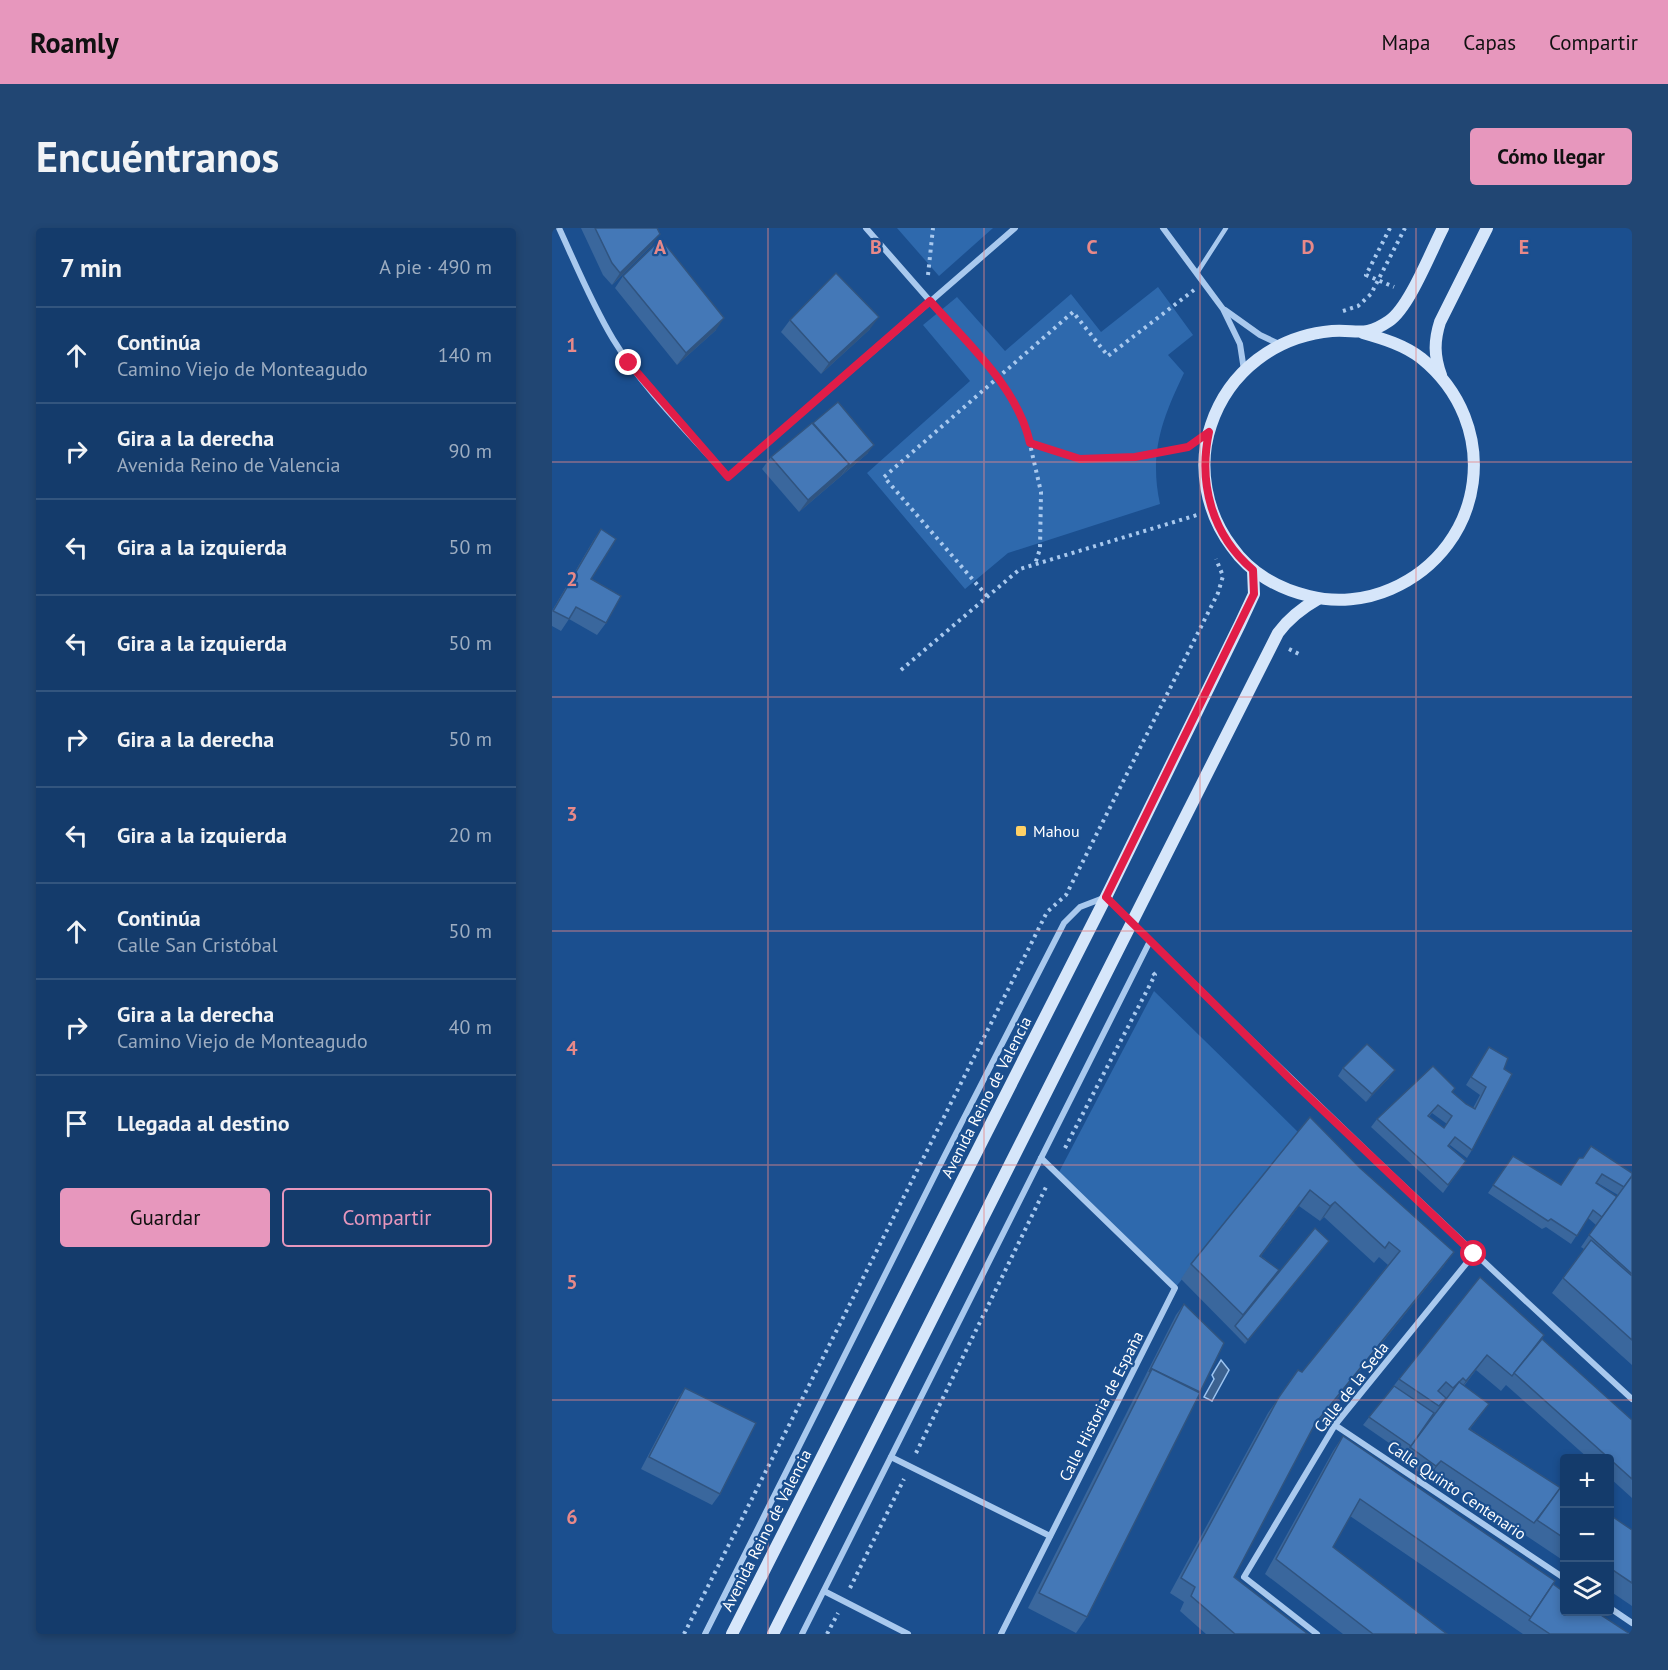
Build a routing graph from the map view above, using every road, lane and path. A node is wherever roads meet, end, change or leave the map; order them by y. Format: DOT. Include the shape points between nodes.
graph roads {
  1 [pos="559,228"];
  2 [pos="866,228"];
  3 [pos="933,228"];
  4 [pos="1015,228"];
  5 [pos="1163,228"];
  6 [pos="1226,228"];
  7 [pos="1390,228"];
  8 [pos="1443,228"];
  9 [pos="1487,228"];
  10 [pos="1197,273"];
  11 [pos="1366,274"];
  12 [pos="1204,283"];
  13 [pos="928,298"];
  14 [pos="1223,309"];
  15 [pos="1363,333"];
  16 [pos="1280,345"];
  17 [pos="1244,370"];
  18 [pos="998,377"];
  19 [pos="1443,379"];
  20 [pos="1209,432"];
  21 [pos="1030,443"];
  22 [pos="1212,512"];
  23 [pos="1035,564"];
  24 [pos="1253,570"];
  25 [pos="987,596"];
  26 [pos="1318,599"];
  27 [pos="901,670"];
  28 [pos="1066,895"];
  29 [pos="1106,897"];
  30 [pos="1132,923"];
  31 [pos="1150,941"];
  32 [pos="1041,1158"];
  33 [pos="1474,1254"];
  34 [pos="1632,1399"];
  35 [pos="1335,1425"];
  36 [pos="891,1457"];
  37 [pos="1050,1536"];
  38 [pos="1560,1575"];
  39 [pos="824,1591"];
  40 [pos="1614,1611"];
  41 [pos="1632,1623"];
  42 [pos="684,1634"];
  43 [pos="705,1634"];
  44 [pos="732,1634"];
  45 [pos="773,1634"];
  46 [pos="802,1634"];
  47 [pos="908,1634"];
  48 [pos="1001,1634"];
  49 [pos="1317,1634"];
  1 -- 13 [label="street" via="613,339 629,363 728,477"];
  2 -- 13 [label="street"];
  3 -- 13 [label="path"];
  4 -- 13 [label="street"];
  5 -- 10 [label="street"];
  6 -- 10 [label="lane"];
  7 -- 11 [label="path"];
  8 -- 15 [label="main road" via="1398,314"];
  9 -- 19 [label="main road" via="1436,335 1435,352"];
  10 -- 12 [label="street"];
  12 -- 14 [label="street"];
  12 -- 18 [label="path" via="1108,356 1073,312"];
  13 -- 18 [label="path"];
  14 -- 16 [label="street"];
  14 -- 17 [label="street" via="1240,344"];
  15 -- 16 [label="main road" via="1316,333"];
  15 -- 19 [label="main road" via="1393,342 1420,357"];
  16 -- 17 [label="main road"];
  17 -- 20 [label="main road" via="1218,406"];
  18 -- 21 [label="path" via="1026,427"];
  18 -- 25 [label="path" via="884,477"];
  19 -- 26 [label="main road" via="1468,424 1474,450 1474,476 1460,526 1446,548 1406,583 1356,599"];
  20 -- 21 [label="path" via="1188,447 1135,457 1080,459"];
  20 -- 22 [label="main road" via="1204,469"];
  21 -- 23 [label="path" via="1041,492 1040,549"];
  22 -- 23 [label="path"];
  22 -- 24 [label="main road" via="1233,549"];
  23 -- 25 [label="path" via="1020,569"];
  24 -- 26 [label="main road" via="1295,593"];
  24 -- 29 [label="main road, Avenida Reino de Valencia" via="1252,600"];
  25 -- 27 [label="path"];
  26 -- 30 [label="main road" via="1278,633"];
  28 -- 42 [label="path" via="1047,912"];
  29 -- 30 [label="street"];
  29 -- 43 [label="street" via="1080,907 1064,923"];
  29 -- 44 [label="main road, Avenida Reino de Valencia"];
  30 -- 31 [label="street"];
  30 -- 45 [label="main road"];
  31 -- 32 [label="street"];
  31 -- 33 [label="street"];
  32 -- 36 [label="street"];
  32 -- 37 [label="street, Calle Historia de España" via="1175,1288"];
  33 -- 34 [label="street"];
  33 -- 35 [label="street, Calle de la Seda"];
  35 -- 38 [label="street, Calle Quinto Centenario"];
  35 -- 49 [label="street, Calle de la Seda" via="1244,1577"];
  36 -- 37 [label="street"];
  36 -- 39 [label="street"];
  37 -- 48 [label="street, Calle Historia de España"];
  39 -- 46 [label="street"];
  39 -- 47 [label="street"];
  40 -- 41 [label="street"];
}
